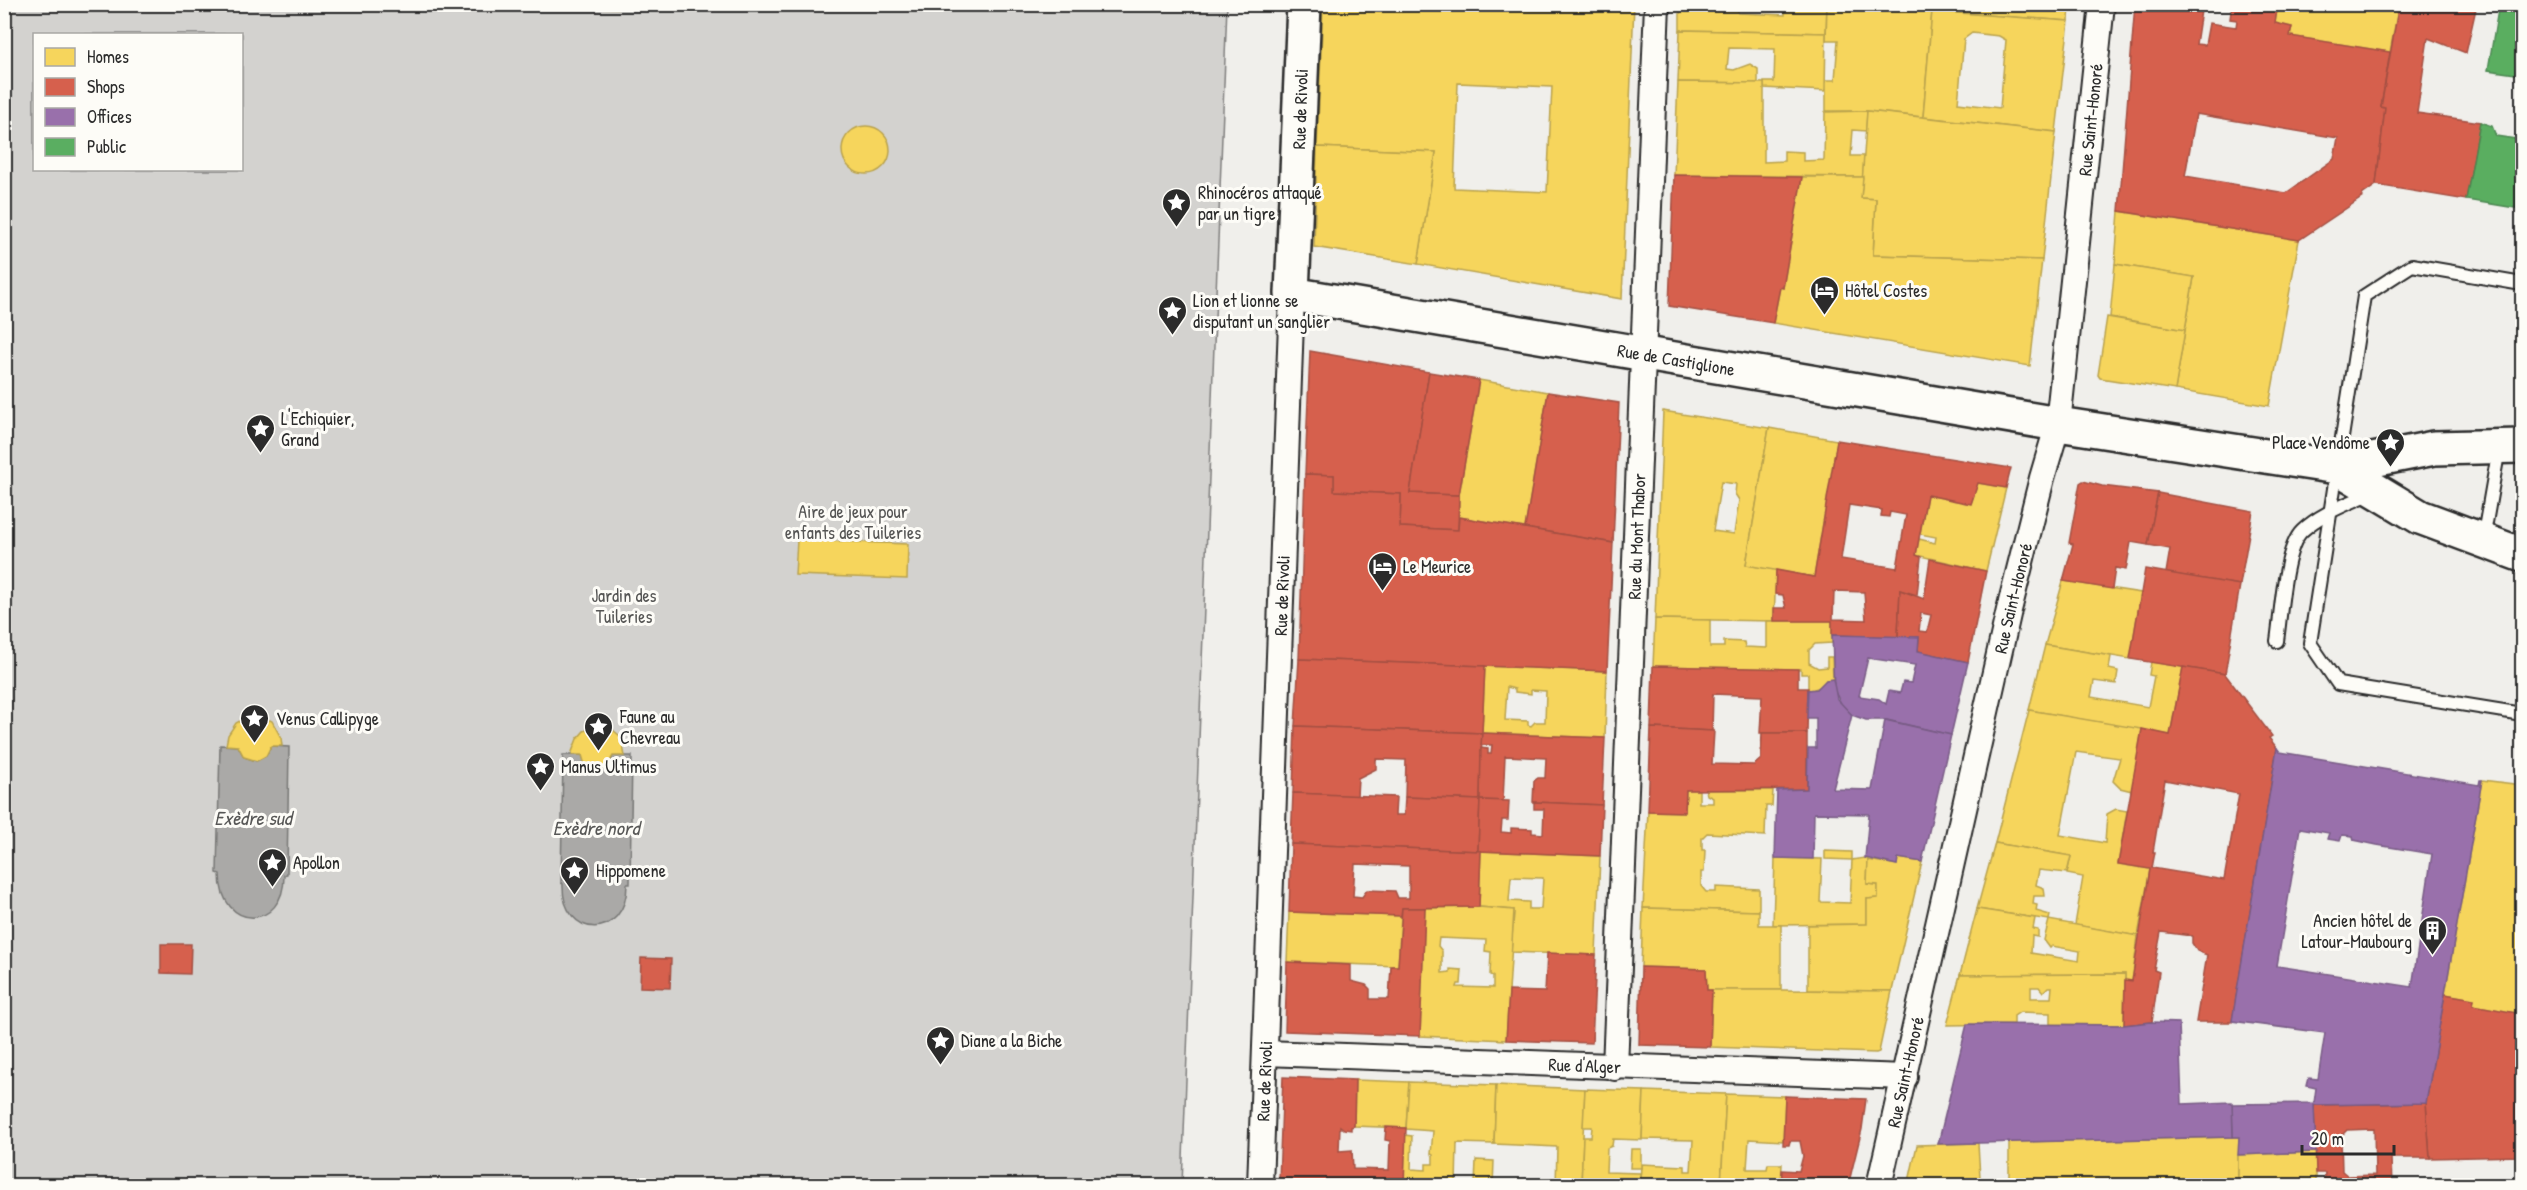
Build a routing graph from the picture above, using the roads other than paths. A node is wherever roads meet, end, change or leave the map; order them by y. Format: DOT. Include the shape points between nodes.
graph roads {
  1 [pos="1304,4"];
  2 [pos="1657,4"];
  3 [pos="2102,4"];
  4 [pos="2523,284"];
  5 [pos="1292,294"];
  6 [pos="1644,354"];
  7 [pos="2058,424"];
  8 [pos="2511,447"];
  9 [pos="2337,466"];
  10 [pos="2376,491"];
  11 [pos="2330,512"];
  12 [pos="2483,541"];
  13 [pos="2523,555"];
  14 [pos="2277,641"];
  15 [pos="2523,714"];
  16 [pos="1265,1053"];
  17 [pos="1615,1068"];
  18 [pos="1905,1077"];
  19 [pos="1260,1185"];
  20 [pos="1879,1185"];
  1 -- 5 [label="street, Rue de Rivoli"];
  2 -- 6 [label="street, Rue du Mont Thabor"];
  3 -- 7 [label="street, Rue Saint-Honoré"];
  4 -- 9 [label="lane" via="2412,265 2364,296"];
  5 -- 6 [label="street, Rue de Castiglione"];
  5 -- 16 [label="street, Rue de Rivoli"];
  6 -- 7 [label="street, Rue de Castiglione"];
  6 -- 17 [label="street, Rue du Mont Thabor"];
  7 -- 9 [label="street"];
  7 -- 18 [label="street, Rue Saint-Honoré" via="2009,610"];
  8 -- 9 [label="street" via="2434,448"];
  8 -- 12 [label="lane"];
  9 -- 10 [label="street"];
  9 -- 11 [label="lane"];
  10 -- 11 [label="lane"];
  10 -- 12 [label="street" via="2420,518"];
  11 -- 14 [label="lane" via="2300,532 2290,550"];
  11 -- 15 [label="lane" via="2310,643 2338,684"];
  12 -- 13 [label="street"];
  16 -- 17 [label="street, Rue d'Alger"];
  16 -- 19 [label="street, Rue de Rivoli"];
  17 -- 18 [label="street, Rue d'Alger"];
  18 -- 20 [label="street, Rue Saint-Honoré"];
}
